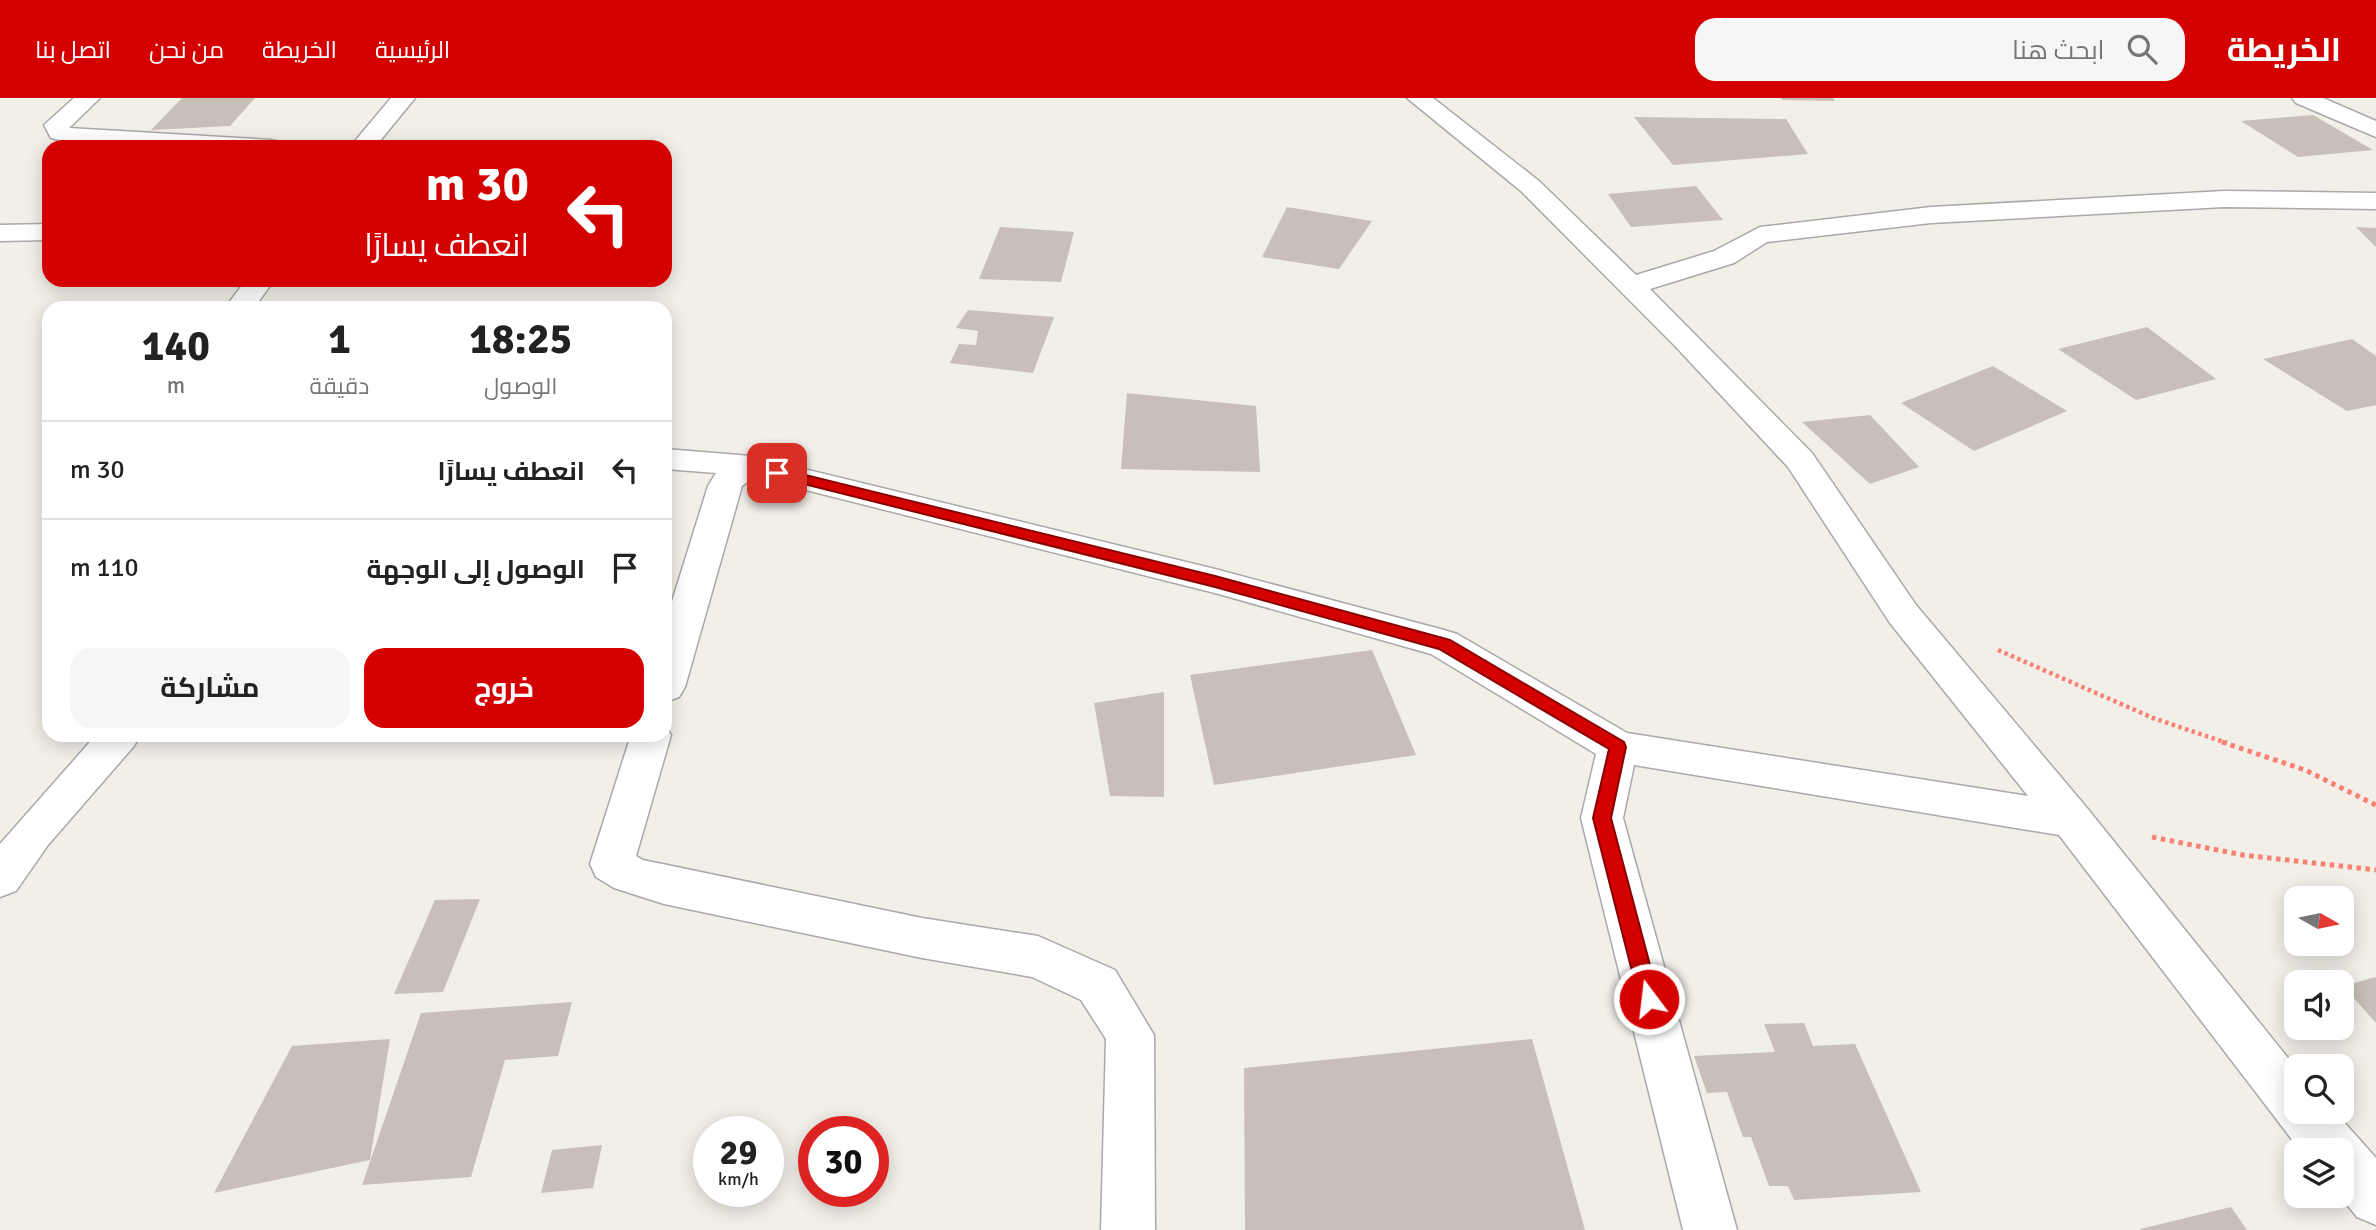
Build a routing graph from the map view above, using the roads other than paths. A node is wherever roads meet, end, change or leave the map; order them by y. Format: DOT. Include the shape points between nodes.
graph roads {
  1 [pos="88,98"];
  2 [pos="402,98"];
  3 [pos="1419,98"];
  4 [pos="2304,98"];
  5 [pos="2376,130"];
  6 [pos="146,140"];
  7 [pos="368,140"];
  8 [pos="2376,201"];
  9 [pos="42,232"];
  10 [pos="0,233"];
  11 [pos="1631,286"];
  12 [pos="256,287"];
  13 [pos="244,301"];
  14 [pos="672,460"];
  15 [pos="751,466"];
  16 [pos="672,664"];
  17 [pos="114,742"];
  18 [pos="648,742"];
  19 [pos="1618,747"];
  20 [pos="2072,820"];
  21 [pos="0,878"];
  22 [pos="2284,1092"];
  23 [pos="2311,1124"];
  24 [pos="2324,1138"];
  25 [pos="2354,1173"];
  26 [pos="2376,1198"];
  27 [pos="1128,1230"];
  28 [pos="1710,1230"];
  1 -- 6 [label="street" via="56,125 60,133"];
  2 -- 7 [label="street"];
  3 -- 11 [label="street" via="1530,186"];
  4 -- 5 [label="street"];
  8 -- 11 [label="street" via="2224,200 1905,218 1760,235 1724,257"];
  9 -- 10 [label="street"];
  11 -- 20 [label="street" via="1800,460 1903,614"];
  12 -- 13 [label="street"];
  14 -- 15 [label="street"];
  15 -- 16 [label="street" via="732,474 725,486"];
  15 -- 19 [label="street" via="1215,581 1444,644"];
  17 -- 21 [label="street" via="33,833"];
  18 -- 27 [label="street" via="612,864 630,875 922,938 1038,957 1098,985 1130,1035"];
  19 -- 20 [label="street"];
  19 -- 28 [label="street" via="1602,818"];
  20 -- 22 [label="street"];
  23 -- 24 [label="street"];
  25 -- 26 [label="street"];
}
